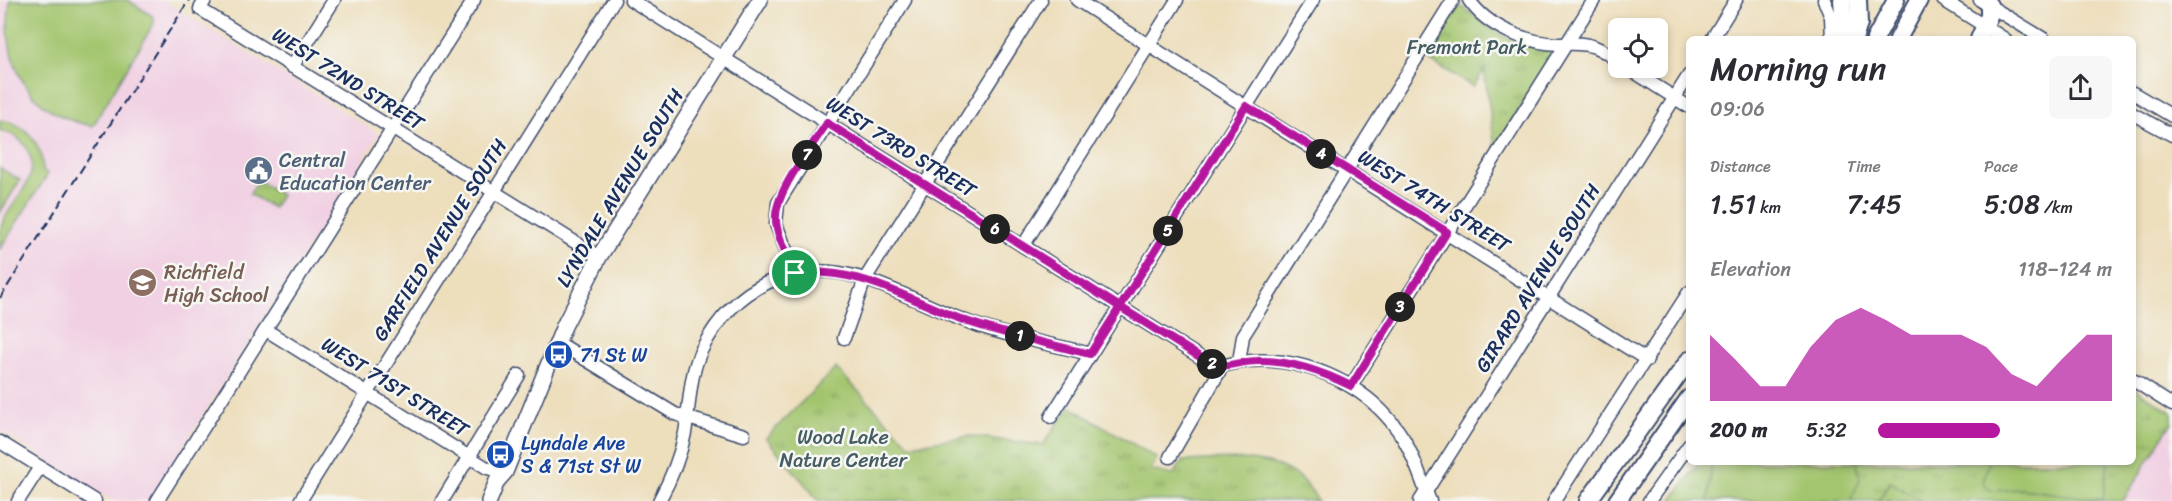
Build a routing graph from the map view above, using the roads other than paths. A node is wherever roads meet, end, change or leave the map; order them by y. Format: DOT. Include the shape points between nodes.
graph roads {
  1 [pos="334,0"];
  2 [pos="474,0"];
  3 [pos="614,0"];
  4 [pos="631,0"];
  5 [pos="760,0"];
  6 [pos="905,0"];
  7 [pos="1041,0"];
  8 [pos="1077,0"];
  9 [pos="1177,0"];
  10 [pos="1313,0"];
  11 [pos="1453,0"];
  12 [pos="1469,0"];
  13 [pos="1594,0"];
  14 [pos="1736,0"];
  15 [pos="1824,0"];
  16 [pos="1842,0"];
  17 [pos="1858,0"];
  18 [pos="1896,0"];
  19 [pos="1920,0"];
  20 [pos="1943,0"];
  21 [pos="1985,3"];
  22 [pos="202,5"];
  23 [pos="1982,33"];
  24 [pos="1714,36"];
  25 [pos="1832,36"];
  26 [pos="1845,36"];
  27 [pos="1855,36"];
  28 [pos="1877,36"];
  29 [pos="1900,36"];
  30 [pos="2039,36"];
  31 [pos="1566,43"];
  32 [pos="1149,45"];
  33 [pos="1608,55"];
  34 [pos="724,58"];
  35 [pos="292,67"];
  36 [pos="1644,78"];
  37 [pos="1686,80"];
  38 [pos="2136,95"];
  39 [pos="1675,98"];
  40 [pos="1686,105"];
  41 [pos="1246,106"];
  42 [pos="2136,116"];
  43 [pos="2172,116"];
  44 [pos="827,123"];
  45 [pos="392,129"];
  46 [pos="2172,135"];
  47 [pos="1346,169"];
  48 [pos="925,184"];
  49 [pos="493,192"];
  50 [pos="1447,232"];
  51 [pos="1023,246"];
  52 [pos="599,257"];
  53 [pos="795,273"];
  54 [pos="865,279"];
  55 [pos="1686,297"];
  56 [pos="1549,298"];
  57 [pos="1120,307"];
  58 [pos="266,330"];
  59 [pos="844,338"];
  60 [pos="557,342"];
  61 [pos="1090,354"];
  62 [pos="1647,360"];
  63 [pos="1239,362"];
  64 [pos="1686,364"];
  65 [pos="1222,368"];
  66 [pos="519,375"];
  67 [pos="2136,382"];
  68 [pos="1351,386"];
  69 [pos="367,392"];
  70 [pos="1686,402"];
  71 [pos="2172,405"];
  72 [pos="687,416"];
  73 [pos="1051,417"];
  74 [pos="744,435"];
  75 [pos="0,442"];
  76 [pos="1686,449"];
  77 [pos="470,457"];
  78 [pos="1170,457"];
  79 [pos="40,467"];
  80 [pos="505,472"];
  81 [pos="1425,498"];
  82 [pos="18,501"];
  83 [pos="95,501"];
  84 [pos="158,501"];
  85 [pos="300,501"];
  86 [pos="441,501"];
  87 [pos="489,501"];
  88 [pos="499,501"];
  89 [pos="659,501"];
  90 [pos="1554,501"];
  91 [pos="1588,501"];
  92 [pos="1617,501"];
  93 [pos="1649,501"];
  1 -- 35 [label="street"];
  2 -- 45 [label="street"];
  3 -- 49 [label="street, GARFIELD AVENUE SOUTH"];
  4 -- 34 [label="street, WEST 73RD STREET"];
  5 -- 34 [label="main road, LYNDALE AVENUE SOUTH"];
  6 -- 44 [label="street"];
  7 -- 48 [label="street"];
  8 -- 32 [label="street, WEST 74TH STREET"];
  9 -- 32 [label="street"];
  10 -- 41 [label="street"];
  11 -- 47 [label="street"];
  12 -- 31 [label="street" via="1505,29 1540,41"];
  13 -- 31 [label="street"];
  14 -- 24 [label="street"];
  15 -- 25 [label="street"];
  16 -- 26 [label="highway"];
  17 -- 27 [label="highway"];
  18 -- 28 [label="highway"];
  19 -- 29 [label="highway"];
  20 -- 23 [label="street"];
  21 -- 23 [label="highway"];
  21 -- 30 [label="street"];
  22 -- 35 [label="street, WEST 72ND STREET"];
  31 -- 33 [label="street" via="1594,47"];
  31 -- 50 [label="street"];
  32 -- 41 [label="street, WEST 74TH STREET"];
  32 -- 51 [label="street"];
  34 -- 44 [label="street, WEST 73RD STREET"];
  34 -- 52 [label="main road, LYNDALE AVENUE SOUTH"];
  35 -- 45 [label="street, WEST 72ND STREET"];
  36 -- 39 [label="street"];
  37 -- 39 [label="street, GIRARD AVENUE SOUTH"];
  38 -- 43 [label="street"];
  39 -- 40 [label="street"];
  39 -- 56 [label="street, GIRARD AVENUE SOUTH"];
  41 -- 47 [label="street, WEST 74TH STREET"];
  41 -- 57 [label="street"];
  42 -- 46 [label="street"];
  44 -- 48 [label="street, WEST 73RD STREET"];
  44 -- 53 [label="street" via="782,193 775,213"];
  45 -- 49 [label="street, WEST 72ND STREET"];
  45 -- 58 [label="street"];
  47 -- 50 [label="street, WEST 74TH STREET"];
  47 -- 63 [label="street" via="1243,336"];
  48 -- 51 [label="street, WEST 73RD STREET"];
  48 -- 54 [label="street"];
  49 -- 52 [label="street, WEST 72ND STREET"];
  49 -- 69 [label="street, GARFIELD AVENUE SOUTH"];
  50 -- 56 [label="street, WEST 74TH STREET"];
  50 -- 68 [label="street"];
  51 -- 57 [label="street, WEST 73RD STREET"];
  52 -- 60 [label="main road, LYNDALE AVENUE SOUTH"];
  53 -- 54 [label="street" via="819,271"];
  53 -- 72 [label="street" via="755,288 723,316 693,372"];
  54 -- 59 [label="street"];
  54 -- 61 [label="street" via="963,320"];
  55 -- 62 [label="street"];
  56 -- 62 [label="street, WEST 74TH STREET"];
  56 -- 81 [label="street, GIRARD AVENUE SOUTH"];
  57 -- 61 [label="street"];
  57 -- 65 [label="street, WEST 73RD STREET"];
  58 -- 69 [label="street, WEST 71ST STREET"];
  58 -- 84 [label="street"];
  60 -- 72 [label="street" via="675,414"];
  60 -- 80 [label="main road, LYNDALE AVENUE SOUTH"];
  61 -- 73 [label="street"];
  62 -- 90 [label="street"];
  63 -- 65 [label="street"];
  63 -- 68 [label="street" via="1282,362 1306,367"];
  64 -- 91 [label="highway"];
  65 -- 78 [label="street"];
  66 -- 77 [label="street"];
  67 -- 71 [label="street"];
  68 -- 81 [label="street" via="1388,418 1402,438"];
  69 -- 77 [label="street, WEST 71ST STREET"];
  69 -- 85 [label="street, GARFIELD AVENUE SOUTH"];
  70 -- 92 [label="highway"];
  72 -- 74 [label="street"];
  72 -- 89 [label="street" via="679,457"];
  75 -- 79 [label="street"];
  76 -- 93 [label="street"];
  77 -- 80 [label="street, WEST 71ST STREET" via="487,468"];
  77 -- 86 [label="street"];
  79 -- 82 [label="street"];
  79 -- 83 [label="street"];
  80 -- 87 [label="main road, LYNDALE AVENUE SOUTH"];
  80 -- 88 [label="main road, LYNDALE AVENUE SOUTH" via="506,482"];
}
